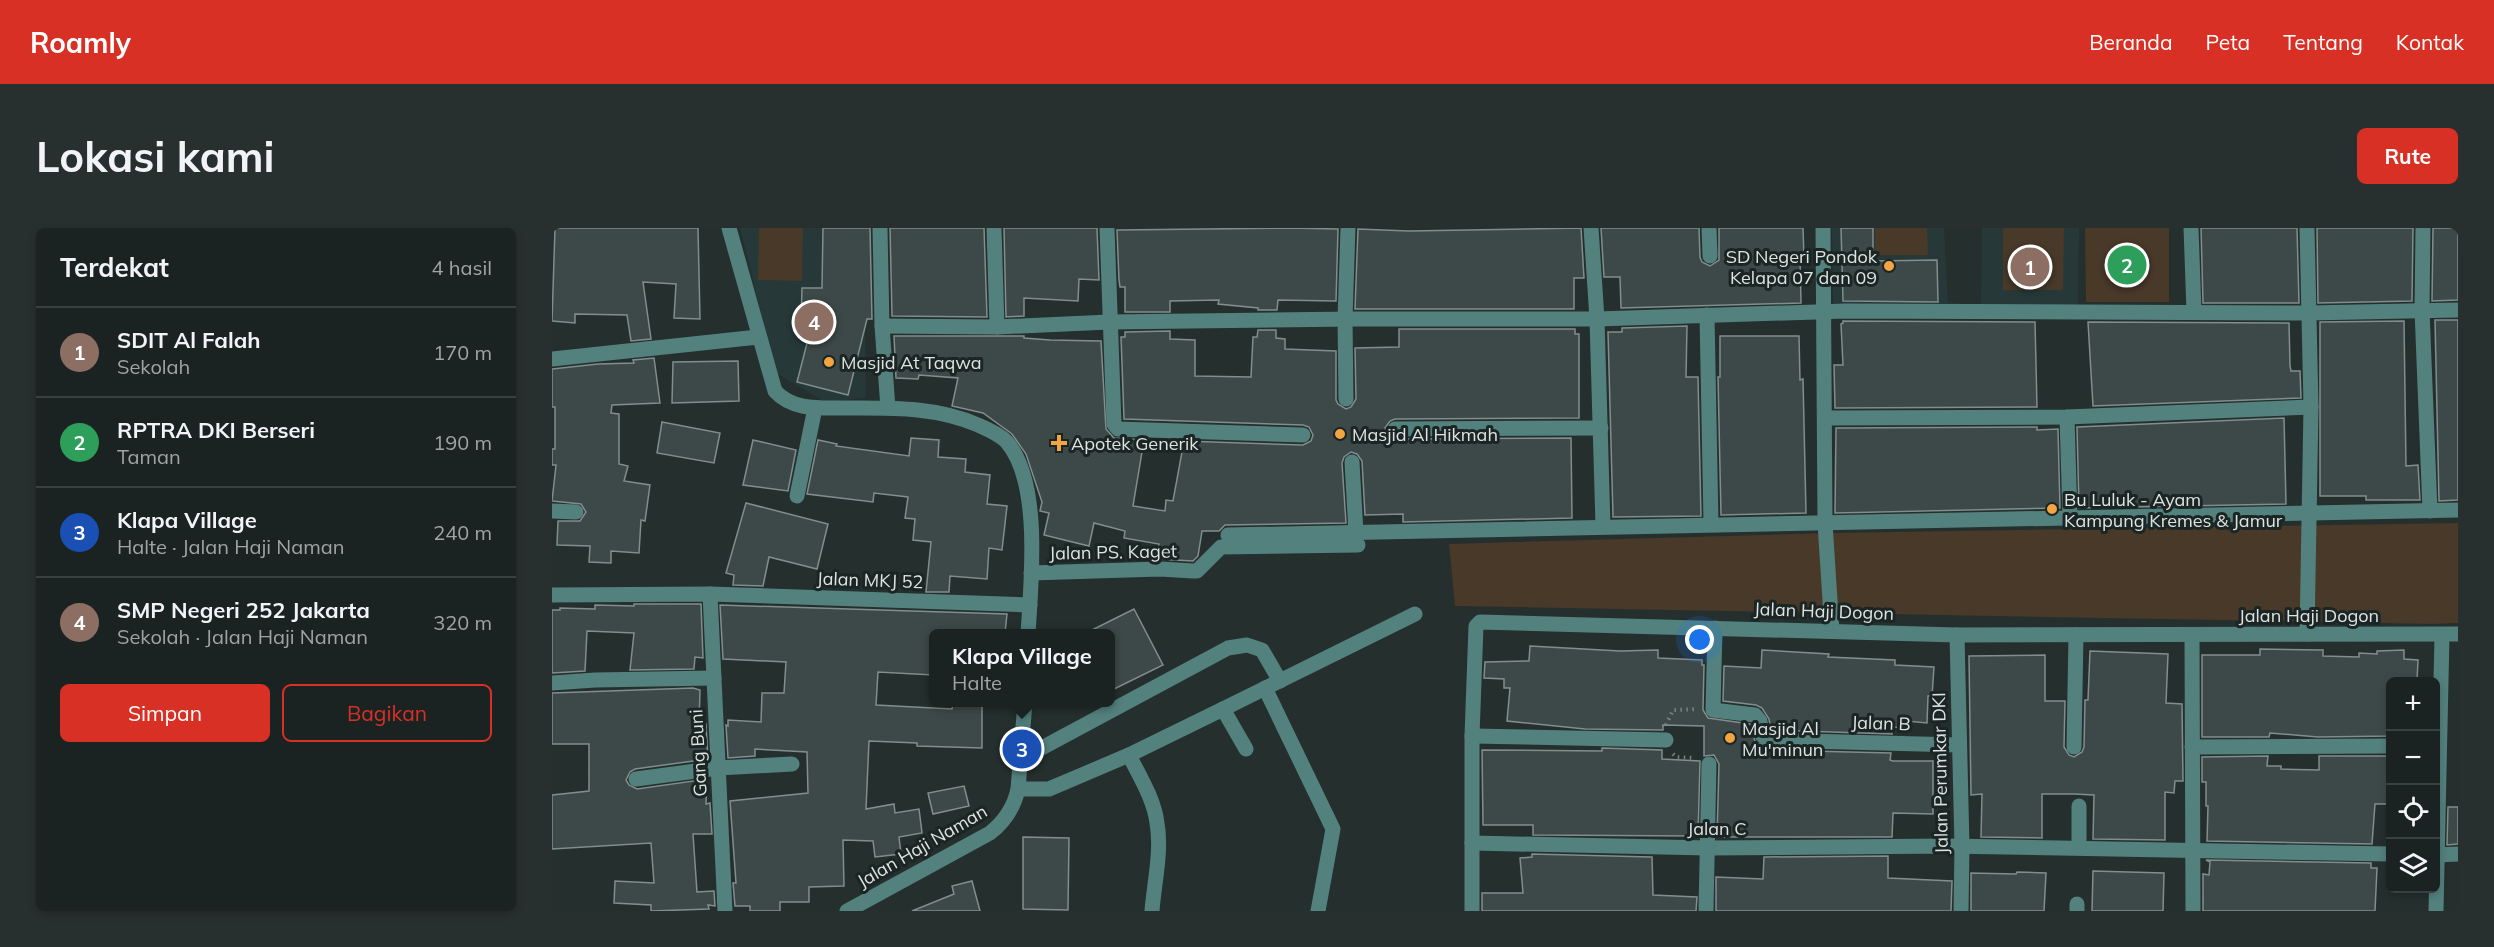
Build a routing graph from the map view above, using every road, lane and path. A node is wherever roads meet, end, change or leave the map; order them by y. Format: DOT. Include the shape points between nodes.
graph roads {
  1 [pos="729,228"];
  2 [pos="880,228"];
  3 [pos="994,228"];
  4 [pos="1107,228"];
  5 [pos="1348,228"];
  6 [pos="1591,228"];
  7 [pos="1709,228"];
  8 [pos="1823,228"];
  9 [pos="2191,228"];
  10 [pos="2307,228"];
  11 [pos="2423,228"];
  12 [pos="1710,256"];
  13 [pos="2422,310"];
  14 [pos="2458,310"];
  15 [pos="1825,311"];
  16 [pos="2194,311"];
  17 [pos="2307,313"];
  18 [pos="1707,315"];
  19 [pos="1597,318"];
  20 [pos="1345,319"];
  21 [pos="1109,322"];
  22 [pos="882,326"];
  23 [pos="997,327"];
  24 [pos="758,337"];
  25 [pos="552,359"];
  26 [pos="1346,399"];
  27 [pos="2311,407"];
  28 [pos="815,408"];
  29 [pos="888,408"];
  30 [pos="2067,417"];
  31 [pos="1826,418"];
  32 [pos="1601,428"];
  33 [pos="1395,429"];
  34 [pos="1303,435"];
  35 [pos="1352,462"];
  36 [pos="797,496"];
  37 [pos="2458,510"];
  38 [pos="552,511"];
  39 [pos="2430,511"];
  40 [pos="576,512"];
  41 [pos="2308,513"];
  42 [pos="2070,518"];
  43 [pos="1826,523"];
  44 [pos="1711,524"];
  45 [pos="1603,526"];
  46 [pos="1357,539"];
  47 [pos="1031,573"];
  48 [pos="710,594"];
  49 [pos="552,596"];
  50 [pos="1030,605"];
  51 [pos="1415,614"];
  52 [pos="1715,628"];
  53 [pos="1028,629"];
  54 [pos="1832,631"];
  55 [pos="1957,634"];
  56 [pos="2307,634"];
  57 [pos="2458,634"];
  58 [pos="2076,635"];
  59 [pos="2192,635"];
  60 [pos="2442,635"];
  61 [pos="714,678"];
  62 [pos="1280,681"];
  63 [pos="552,683"];
  64 [pos="1265,688"];
  65 [pos="1024,707"];
  66 [pos="1223,709"];
  67 [pos="2438,731"];
  68 [pos="1472,736"];
  69 [pos="1666,740"];
  70 [pos="1958,746"];
  71 [pos="2386,746"];
  72 [pos="2074,747"];
  73 [pos="2192,747"];
  74 [pos="1245,750"];
  75 [pos="1129,755"];
  76 [pos="1022,759"];
  77 [pos="792,764"];
  78 [pos="1709,764"];
  79 [pos="718,768"];
  80 [pos="636,779"];
  81 [pos="2437,785"];
  82 [pos="1018,789"];
  83 [pos="2079,806"];
  84 [pos="2436,839"];
  85 [pos="1472,843"];
  86 [pos="1962,846"];
  87 [pos="1708,848"];
  88 [pos="2079,848"];
  89 [pos="2194,850"];
  90 [pos="2386,854"];
  91 [pos="2440,855"];
  92 [pos="2458,855"];
  93 [pos="2436,893"];
  94 [pos="725,911"];
  95 [pos="847,911"];
  96 [pos="1152,911"];
  97 [pos="1318,911"];
  98 [pos="1472,911"];
  99 [pos="1706,911"];
  100 [pos="1961,911"];
  101 [pos="2193,911"];
  102 [pos="2436,911"];
  1 -- 24 [label="street"];
  2 -- 22 [label="street"];
  3 -- 23 [label="street"];
  4 -- 21 [label="street"];
  5 -- 20 [label="street"];
  6 -- 19 [label="street"];
  7 -- 12 [label="street"];
  8 -- 15 [label="street"];
  9 -- 16 [label="street"];
  10 -- 17 [label="street"];
  11 -- 13 [label="street"];
  13 -- 14 [label="street"];
  13 -- 17 [label="street"];
  13 -- 39 [label="street"];
  15 -- 16 [label="street"];
  15 -- 18 [label="street"];
  15 -- 31 [label="street"];
  16 -- 17 [label="street"];
  17 -- 27 [label="street"];
  18 -- 19 [label="street"];
  18 -- 44 [label="street"];
  19 -- 20 [label="street"];
  19 -- 32 [label="street"];
  20 -- 21 [label="street"];
  20 -- 26 [label="street"];
  21 -- 23 [label="street"];
  21 -- 34 [label="street" via="1114,423 1118,429"];
  22 -- 23 [label="street"];
  22 -- 29 [label="street"];
  24 -- 25 [label="street"];
  24 -- 28 [label="street" via="774,390 788,402"];
  27 -- 30 [label="street"];
  27 -- 41 [label="street"];
  28 -- 29 [label="street"];
  28 -- 36 [label="street"];
  29 -- 47 [label="street" via="951,415 988,429 1005,441 1024,478 1029,502"];
  30 -- 31 [label="street"];
  30 -- 42 [label="street"];
  31 -- 43 [label="street"];
  32 -- 33 [label="street"];
  32 -- 45 [label="street"];
  35 -- 46 [label="street"];
  37 -- 39 [label="street"];
  38 -- 40 [label="street"];
  39 -- 41 [label="street"];
  41 -- 42 [label="street"];
  41 -- 56 [label="street"];
  42 -- 43 [label="street"];
  43 -- 44 [label="street"];
  43 -- 54 [label="street"];
  44 -- 45 [label="street"];
  45 -- 46 [label="street"];
  46 -- 47 [label="street, Jalan PS. Kaget" via="1225,541 1197,571"];
  47 -- 50 [label="street"];
  48 -- 49 [label="street, Jalan MKJ 52"];
  48 -- 50 [label="street, Jalan MKJ 52"];
  48 -- 61 [label="street, Gang Buni"];
  50 -- 53 [label="street"];
  51 -- 62 [label="street"];
  52 -- 54 [label="street, Jalan Haji Dogon"];
  52 -- 68 [label="street, Jalan Haji Dogon" via="1480,622 1476,626"];
  52 -- 70 [label="street, Jalan B" via="1713,710 1755,715 1767,740"];
  54 -- 55 [label="street, Jalan Haji Dogon"];
  55 -- 58 [label="street, Jalan Haji Dogon"];
  55 -- 70 [label="street, Jalan Perumkar DKI"];
  56 -- 59 [label="street, Jalan Haji Dogon"];
  56 -- 60 [label="street, Jalan Haji Dogon"];
  57 -- 60 [label="street, Jalan Haji Dogon"];
  58 -- 59 [label="street, Jalan Haji Dogon"];
  58 -- 72 [label="street"];
  59 -- 73 [label="street"];
  60 -- 67 [label="street"];
  61 -- 63 [label="street"];
  61 -- 79 [label="street, Gang Buni"];
  62 -- 64 [label="street"];
  62 -- 76 [label="street" via="1262,650 1247,645 1228,648"];
  64 -- 66 [label="street"];
  64 -- 97 [label="street" via="1333,829"];
  65 -- 76 [label="street, Jalan Haji Naman"];
  66 -- 74 [label="street"];
  66 -- 75 [label="street"];
  68 -- 69 [label="street"];
  68 -- 85 [label="street, Jalan Haji Dogon"];
  70 -- 86 [label="street, Jalan Perumkar DKI"];
  71 -- 73 [label="street"];
  73 -- 89 [label="street"];
  75 -- 82 [label="street" via="1049,789"];
  75 -- 96 [label="street" via="1158,824"];
  76 -- 82 [label="street, Jalan Haji Naman"];
  77 -- 79 [label="street"];
  78 -- 87 [label="street"];
  79 -- 80 [label="street"];
  79 -- 94 [label="street, Gang Buni"];
  81 -- 84 [label="street"];
  82 -- 95 [label="street, Jalan Haji Naman" via="1009,814 990,833"];
  83 -- 88 [label="street"];
  85 -- 87 [label="street, Jalan C"];
  85 -- 98 [label="street, Jalan Haji Dogon"];
  86 -- 87 [label="street, Jalan C"];
  86 -- 88 [label="street, Jalan C"];
  86 -- 100 [label="street, Jalan Perumkar DKI"];
  87 -- 99 [label="street"];
  88 -- 89 [label="street, Jalan C"];
  89 -- 90 [label="street, Jalan C"];
  89 -- 101 [label="street"];
  91 -- 92 [label="street"];
  93 -- 102 [label="street"];
}
